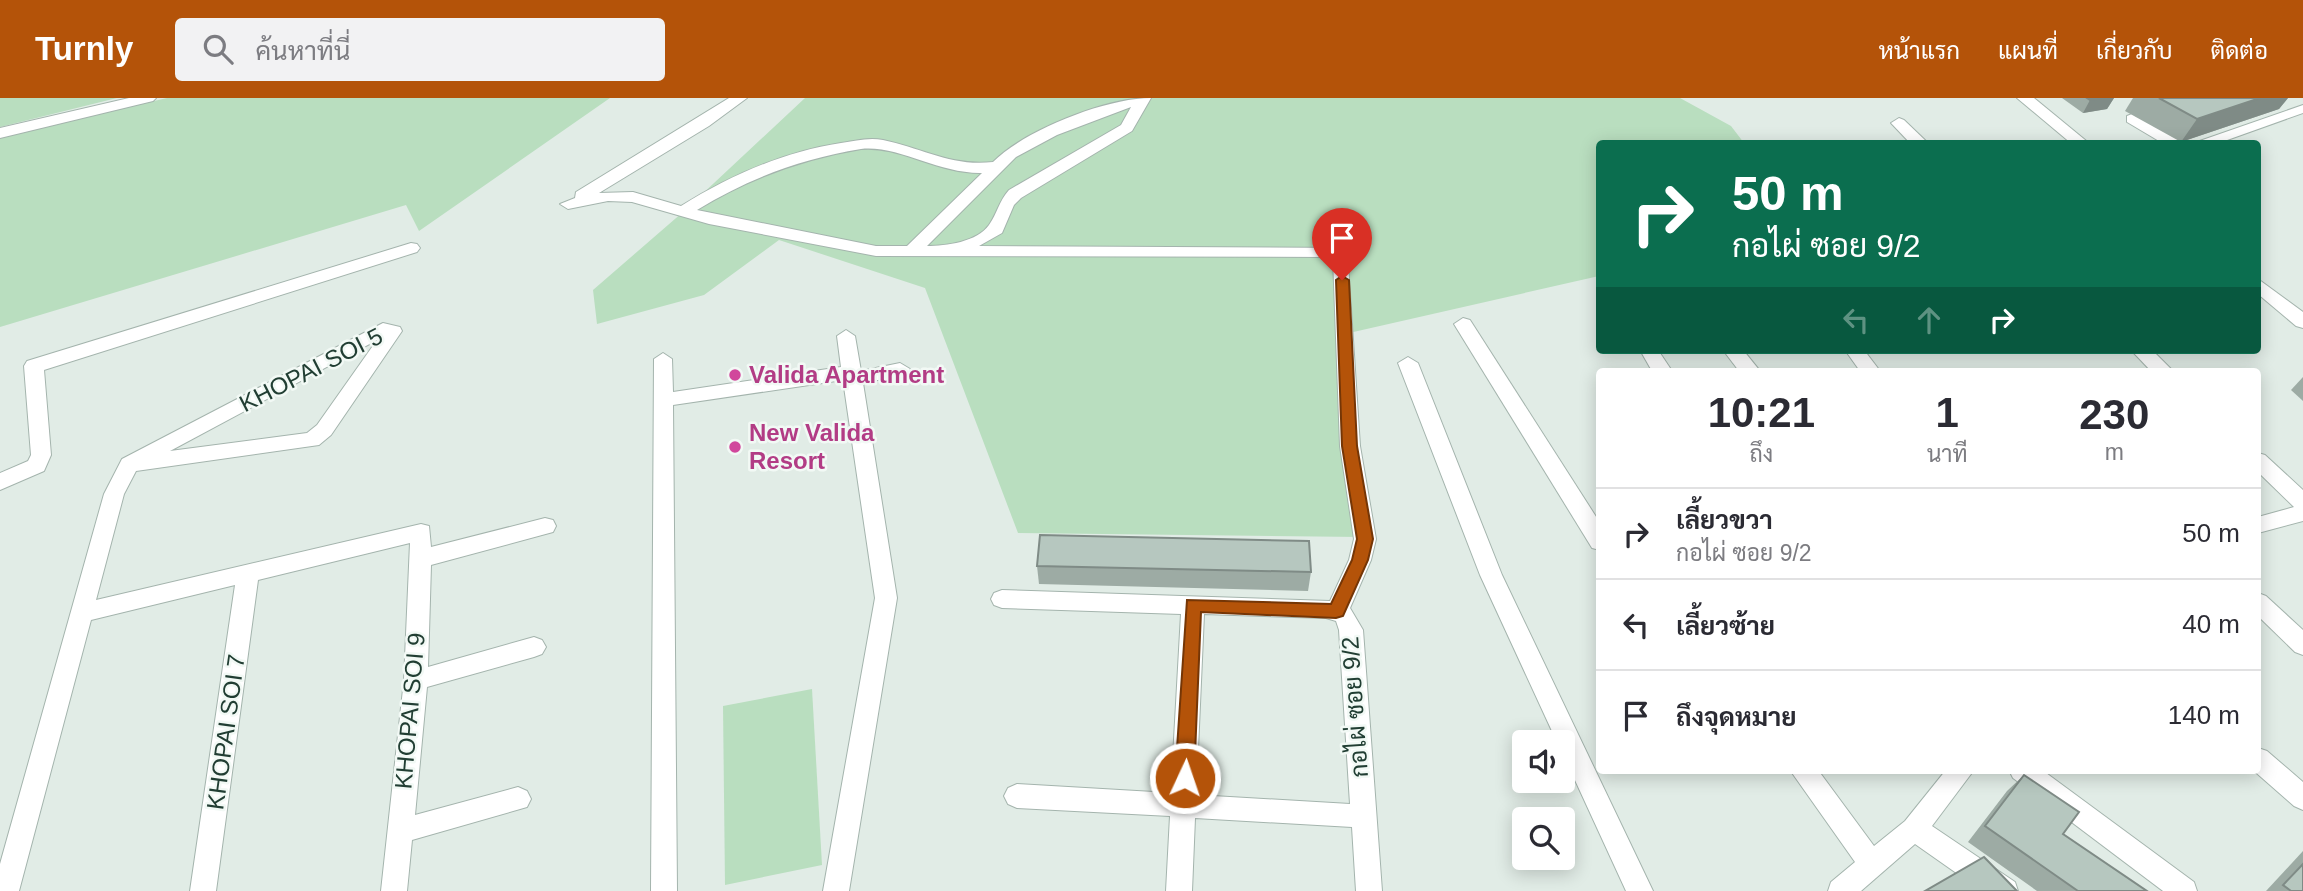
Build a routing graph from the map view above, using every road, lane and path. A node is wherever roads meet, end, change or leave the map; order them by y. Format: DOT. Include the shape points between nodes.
graph roads {
  1 [pos="148,98"];
  2 [pos="739,98"];
  3 [pos="1142,98"];
  4 [pos="2025,98"];
  5 [pos="2277,98"];
  6 [pos="2301,109"];
  7 [pos="2132,119"];
  8 [pos="1899,123"];
  9 [pos="0,133"];
  10 [pos="1917,140"];
  11 [pos="2077,140"];
  12 [pos="2169,140"];
  13 [pos="2211,140"];
  14 [pos="998,166"];
  15 [pos="975,190"];
  16 [pos="1006,204"];
  17 [pos="683,212"];
  18 [pos="411,248"];
  19 [pos="913,250"];
  20 [pos="957,250"];
  21 [pos="2261,287"];
  22 [pos="2303,322"];
  23 [pos="1463,324"];
  24 [pos="846,336"];
  25 [pos="1735,354"];
  26 [pos="1857,354"];
  27 [pos="2144,354"];
  28 [pos="663,359"];
  29 [pos="1408,363"];
  30 [pos="1747,368"];
  31 [pos="1868,368"];
  32 [pos="2159,368"];
  33 [pos="900,369"];
  34 [pos="851,375"];
  35 [pos="663,400"];
  36 [pos="2261,463"];
  37 [pos="129,464"];
  38 [pos="0,482"];
  39 [pos="2303,503"];
  40 [pos="2303,513"];
  41 [pos="2261,524"];
  42 [pos="545,526"];
  43 [pos="1596,536"];
  44 [pos="420,559"];
  45 [pos="248,573"];
  46 [pos="1002,599"];
  47 [pos="1193,605"];
  48 [pos="2261,605"];
  49 [pos="1336,611"];
  50 [pos="82,613"];
  51 [pos="2303,645"];
  52 [pos="534,647"];
  53 [pos="415,680"];
  54 [pos="2261,762"];
  55 [pos="1806,774"];
  56 [pos="1958,774"];
  57 [pos="2027,774"];
  58 [pos="1017,796"];
  59 [pos="2303,798"];
  60 [pos="518,799"];
  61 [pos="1183,803"];
  62 [pos="1362,816"];
  63 [pos="1914,829"];
  64 [pos="398,832"];
  65 [pos="1873,866"];
  66 [pos="6,891"];
  67 [pos="203,891"];
  68 [pos="394,891"];
  69 [pos="664,891"];
  70 [pos="836,891"];
  71 [pos="1179,891"];
  72 [pos="1369,891"];
  73 [pos="1640,891"];
  74 [pos="1842,891"];
  75 [pos="2005,891"];
  76 [pos="2184,891"];
  1 -- 9 [label="street"];
  2 -- 17 [label="street" via="568,204 608,196 633,197"];
  3 -- 14 [label="street" via="1033,141"];
  3 -- 16 [label="street" via="1127,128 1015,194"];
  4 -- 11 [label="street"];
  5 -- 6 [label="street"];
  6 -- 13 [label="street"];
  7 -- 12 [label="street"];
  8 -- 10 [label="street"];
  14 -- 15 [label="street"];
  14 -- 17 [label="street" via="949,168 882,145 835,148 743,176"];
  15 -- 16 [label="street"];
  15 -- 19 [label="street"];
  16 -- 20 [label="street" via="996,229"];
  17 -- 19 [label="street" via="824,244"];
  18 -- 38 [label="street" via="34,366 41,455 37,466"];
  19 -- 20 [label="street"];
  20 -- 49 [label="street" via="1341,252 1350,446 1365,539"];
  21 -- 22 [label="street"];
  23 -- 43 [label="street"];
  24 -- 34 [label="street"];
  25 -- 30 [label="street"];
  26 -- 31 [label="street"];
  27 -- 32 [label="street"];
  28 -- 35 [label="street"];
  29 -- 73 [label="street" via="1491,575"];
  33 -- 34 [label="street"];
  34 -- 35 [label="street"];
  34 -- 70 [label="street" via="886,598"];
  35 -- 69 [label="street"];
  36 -- 39 [label="street"];
  37 -- 37 [label="street, KHOPAI SOI 5" via="383,329 393,331 324,430 312,440"];
  37 -- 50 [label="street" via="114,494"];
  40 -- 41 [label="street"];
  42 -- 44 [label="street"];
  44 -- 45 [label="street, KHOPAI SOI 9" via="421,532"];
  44 -- 53 [label="street, KHOPAI SOI 9"];
  45 -- 50 [label="street"];
  45 -- 67 [label="street, KHOPAI SOI 7"];
  46 -- 47 [label="street, กอไผ่ ซอย 9/2"];
  47 -- 49 [label="street, กอไผ่ ซอย 9/2"];
  47 -- 61 [label="street"];
  48 -- 51 [label="street"];
  49 -- 62 [label="street, กอไผ่ ซอย 9/2" via="1344,615 1351,630"];
  50 -- 66 [label="street"];
  52 -- 53 [label="street"];
  53 -- 64 [label="street, KHOPAI SOI 9"];
  54 -- 59 [label="street"];
  55 -- 65 [label="street"];
  56 -- 63 [label="street"];
  57 -- 76 [label="street"];
  58 -- 61 [label="street"];
  60 -- 64 [label="street"];
  61 -- 62 [label="street"];
  61 -- 71 [label="street"];
  62 -- 72 [label="street, กอไผ่ ซอย 9/2"];
  63 -- 65 [label="street"];
  63 -- 75 [label="street"];
  64 -- 68 [label="street, KHOPAI SOI 9"];
  65 -- 74 [label="street"];
}
